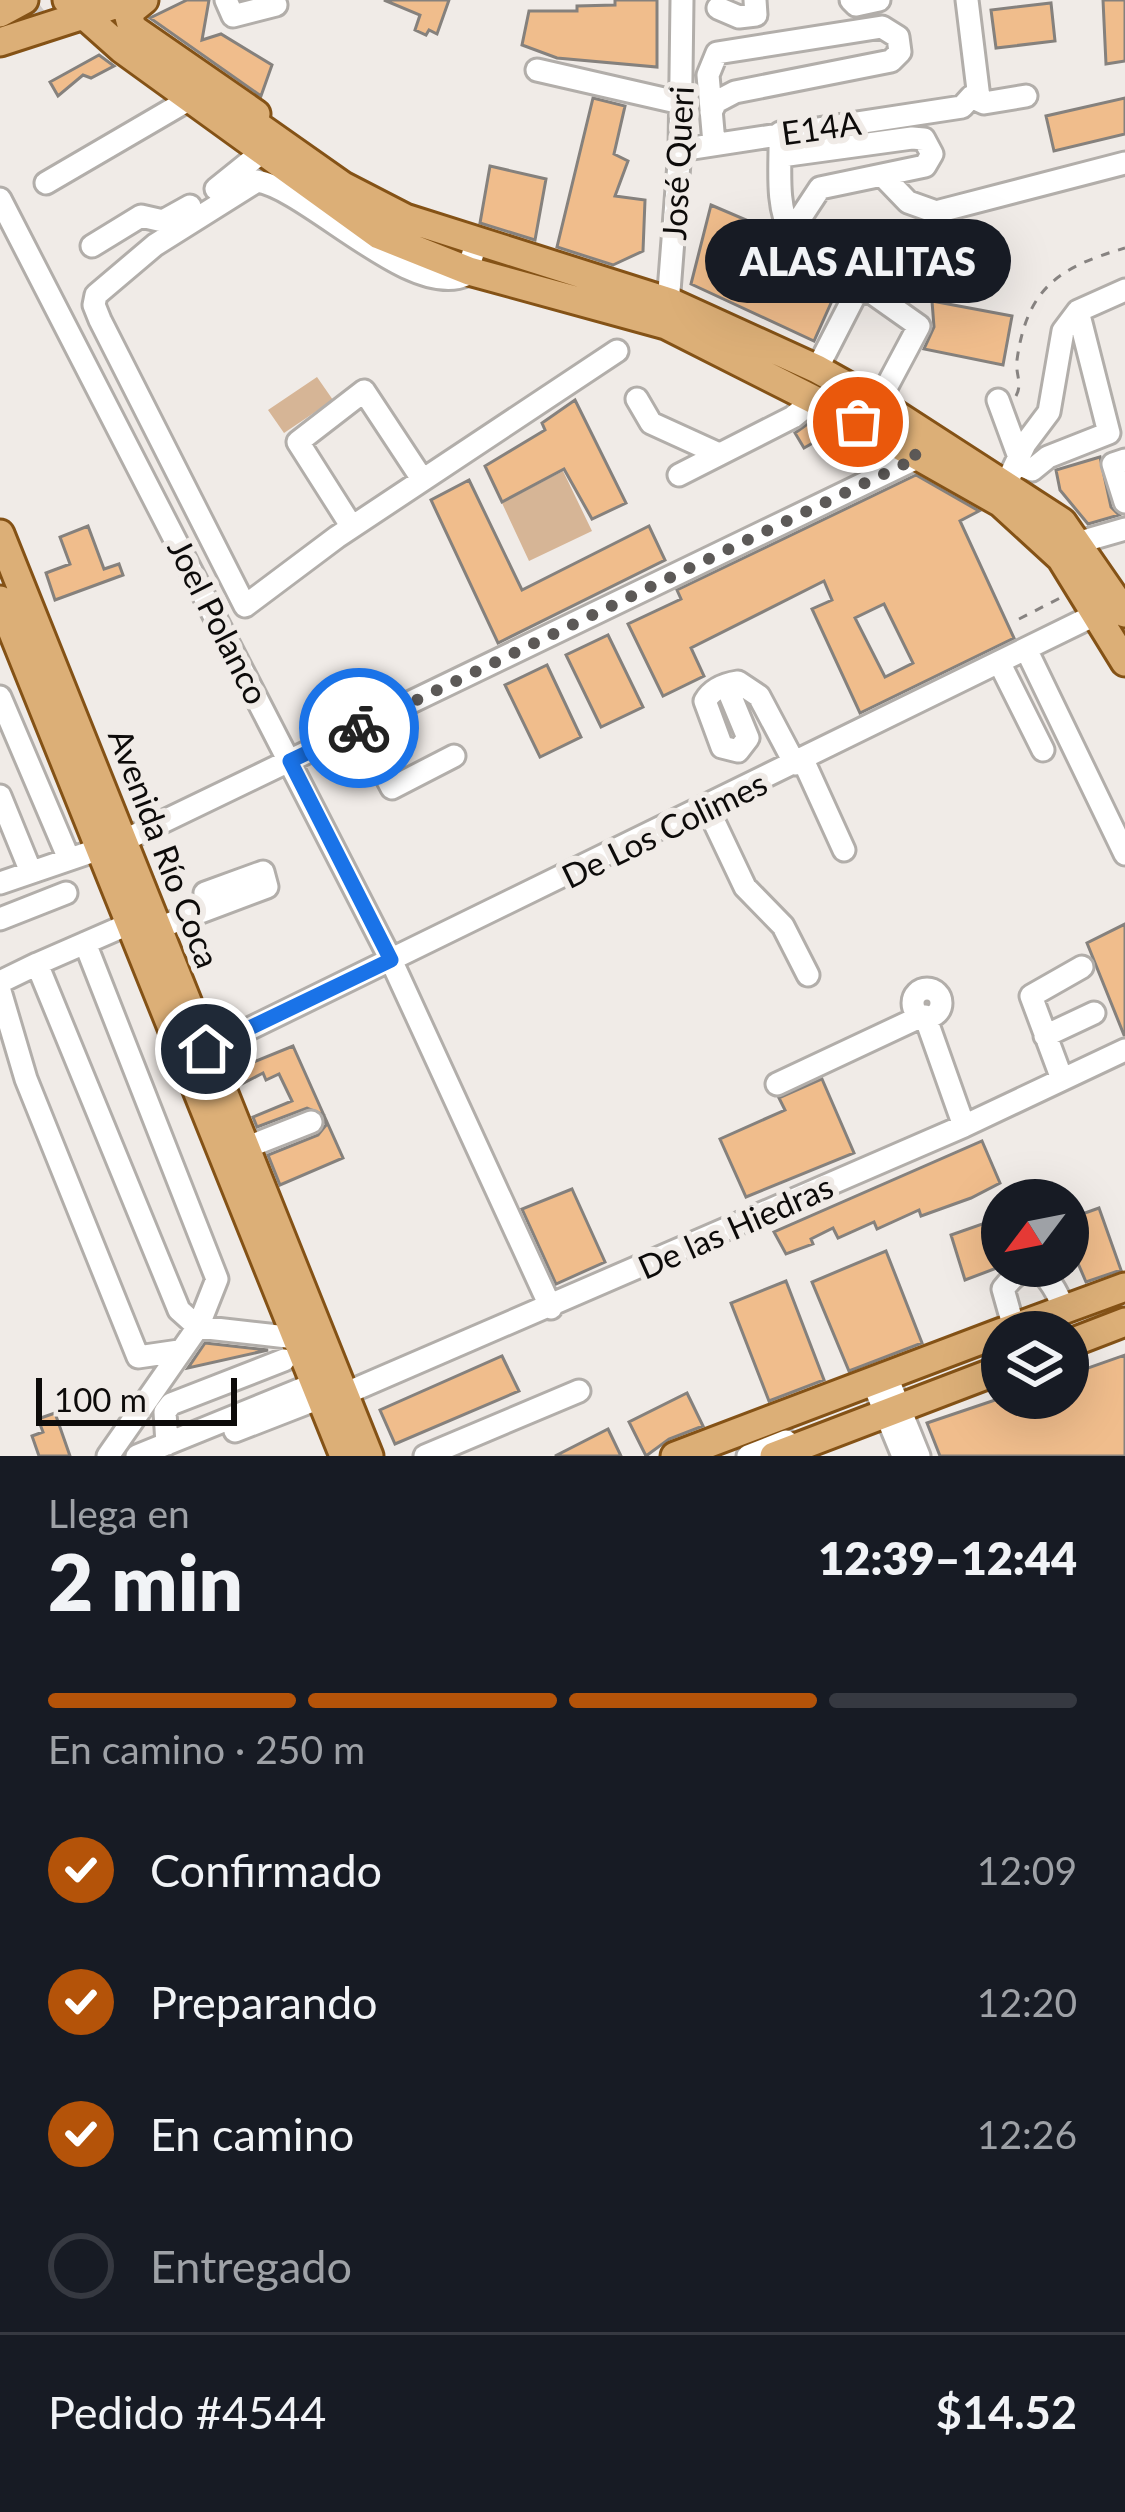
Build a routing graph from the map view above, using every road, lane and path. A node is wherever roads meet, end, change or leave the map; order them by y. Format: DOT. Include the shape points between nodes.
graph roads {
  1 [pos="144,0"];
  2 [pos="226,0"];
  3 [pos="755,0"];
  4 [pos="851,0"];
  5 [pos="879,0"];
  6 [pos="967,0"];
  7 [pos="718,4"];
  8 [pos="276,5"];
  9 [pos="682,7"];
  10 [pos="75,8"];
  11 [pos="8,15"];
  12 [pos="129,29"];
  13 [pos="537,70"];
  14 [pos="1026,96"];
  15 [pos="190,99"];
  16 [pos="975,102"];
  17 [pos="681,104"];
  18 [pos="711,112"];
  19 [pos="714,143"];
  20 [pos="780,144"];
  21 [pos="680,150"];
  22 [pos="262,152"];
  23 [pos="1125,164"];
  24 [pos="881,176"];
  25 [pos="46,183"];
  26 [pos="820,188"];
  27 [pos="783,194"];
  28 [pos="0,200"];
  29 [pos="92,246"];
  30 [pos="1125,248"];
  31 [pos="472,258"];
  32 [pos="1125,290"];
  33 [pos="1078,311"];
  34 [pos="668,314"];
  35 [pos="616,350"];
  36 [pos="817,369"];
  37 [pos="638,399"];
  38 [pos="815,399"];
  39 [pos="1005,401"];
  40 [pos="878,404"];
  41 [pos="926,445"];
  42 [pos="719,454"];
  43 [pos="1125,460"];
  44 [pos="1014,468"];
  45 [pos="679,475"];
  46 [pos="422,479"];
  47 [pos="1125,502"];
  48 [pos="352,527"];
  49 [pos="1125,529"];
  50 [pos="0,535"];
  51 [pos="1081,542"];
  52 [pos="8,579"];
  53 [pos="1079,588"];
  54 [pos="0,600"];
  55 [pos="1113,610"];
  56 [pos="1019,619"];
  57 [pos="1025,649"];
  58 [pos="998,662"];
  59 [pos="1125,662"];
  60 [pos="726,685"];
  61 [pos="0,697"];
  62 [pos="360,727"];
  63 [pos="1043,750"];
  64 [pos="807,753"];
  65 [pos="454,756"];
  66 [pos="290,761"];
  67 [pos="0,796"];
  68 [pos="707,807"];
  69 [pos="7,836"];
  70 [pos="113,844"];
  71 [pos="844,850"];
  72 [pos="1125,854"];
  73 [pos="69,859"];
  74 [pos="32,872"];
  75 [pos="0,883"];
  76 [pos="66,893"];
  77 [pos="209,906"];
  78 [pos="0,919"];
  79 [pos="144,926"];
  80 [pos="85,943"];
  81 [pos="391,960"];
  82 [pos="38,964"];
  83 [pos="1082,967"];
  84 [pos="808,975"];
  85 [pos="0,987"];
  86 [pos="1094,1013"];
  87 [pos="1045,1036"];
  88 [pos="206,1049"];
  89 [pos="1125,1050"];
  90 [pos="1062,1079"];
  91 [pos="777,1084"];
  92 [pos="310,1122"];
  93 [pos="964,1126"];
  94 [pos="245,1148"];
  95 [pos="1125,1287"];
  96 [pos="1125,1298"];
  97 [pos="551,1308"];
  98 [pos="1007,1311"];
  99 [pos="1062,1311"];
  100 [pos="1084,1311"];
  101 [pos="1089,1313"];
  102 [pos="1125,1318"];
  103 [pos="1089,1325"];
  104 [pos="198,1327"];
  105 [pos="290,1349"];
  106 [pos="981,1349"];
  107 [pos="179,1352"];
  108 [pos="138,1357"];
  109 [pos="981,1366"];
  110 [pos="981,1374"];
  111 [pos="323,1384"];
  112 [pos="579,1391"];
  113 [pos="886,1395"];
  114 [pos="148,1399"];
  115 [pos="170,1450"];
  116 [pos="108,1456"];
  117 [pos="136,1456"];
  118 [pos="344,1456"];
  119 [pos="358,1456"];
  120 [pos="368,1456"];
  121 [pos="425,1456"];
  122 [pos="675,1456"];
  123 [pos="699,1456"];
  124 [pos="748,1456"];
  125 [pos="774,1456"];
  126 [pos="903,1456"];
  127 [pos="920,1456"];
  1 -- 12 [label="main road" via="128,13"];
  2 -- 8 [label="street" via="233,16"];
  3 -- 7 [label="street" via="756,15 739,17"];
  4 -- 5 [label="street"];
  6 -- 16 [label="street"];
  7 -- 9 [label="street"];
  9 -- 17 [label="street, José Queri"];
  10 -- 11 [label="main road"];
  10 -- 12 [label="main road"];
  10 -- 12 [label="main road"];
  12 -- 15 [label="main road"];
  12 -- 31 [label="main road" via="281,131 303,157"];
  13 -- 17 [label="street"];
  14 -- 16 [label="street, E14A"];
  15 -- 22 [label="main road"];
  15 -- 25 [label="street"];
  16 -- 20 [label="street, E14A"];
  17 -- 21 [label="street, José Queri"];
  18 -- 18 [label="street" via="736,92 891,61 900,52 898,37 882,26 726,49 707,75"];
  18 -- 19 [label="street"];
  19 -- 20 [label="street, E14A"];
  19 -- 21 [label="street, E14A"];
  20 -- 24 [label="street" via="913,138 931,146 925,166"];
  20 -- 27 [label="street"];
  21 -- 34 [label="street, José Queri"];
  22 -- 29 [label="street" via="171,219 141,216"];
  22 -- 31 [label="main road" via="379,236"];
  23 -- 24 [label="street" via="936,212 908,202"];
  24 -- 26 [label="street"];
  26 -- 27 [label="street"];
  26 -- 27 [label="street" via="794,232 784,221"];
  28 -- 66 [label="street, Joel Polanco"];
  30 -- 39 [label="path" via="1066,267 1046,283 1016,364 1020,388"];
  31 -- 34 [label="main road"];
  31 -- 48 [label="street" via="446,280 257,181 155,245 96,295 100,320 245,606"];
  32 -- 33 [label="street"];
  33 -- 44 [label="street" via="1057,350 1049,412"];
  33 -- 44 [label="street" via="1108,433 1032,470"];
  34 -- 36 [label="main road"];
  34 -- 38 [label="main road"];
  35 -- 46 [label="street"];
  36 -- 40 [label="main road"];
  36 -- 40 [label="street" via="855,295 877,294 920,326"];
  37 -- 42 [label="street" via="651,423"];
  38 -- 41 [label="main road"];
  38 -- 42 [label="street"];
  39 -- 44 [label="street"];
  40 -- 41 [label="main road"];
  41 -- 44 [label="main road"];
  41 -- 53 [label="main road" via="1046,538"];
  41 -- 62 [label="street"];
  42 -- 45 [label="street"];
  43 -- 47 [label="street" via="1113,464"];
  44 -- 51 [label="main road"];
  46 -- 48 [label="street"];
  46 -- 48 [label="street" via="364,391 298,442"];
  49 -- 51 [label="street"];
  50 -- 52 [label="main road, Avenida Río Coca"];
  51 -- 55 [label="main road"];
  52 -- 70 [label="main road, Avenida Río Coca"];
  53 -- 55 [label="main road"];
  53 -- 56 [label="path"];
  54 -- 70 [label="main road, Avenida Río Coca"];
  55 -- 57 [label="street, De Los Colimes"];
  55 -- 59 [label="main road"];
  57 -- 58 [label="street, De Los Colimes"];
  57 -- 72 [label="street"];
  58 -- 63 [label="street"];
  58 -- 64 [label="street, De Los Colimes"];
  60 -- 64 [label="street" via="754,689"];
  61 -- 73 [label="street"];
  62 -- 65 [label="street" via="392,788"];
  62 -- 66 [label="street"];
  64 -- 68 [label="street, De Los Colimes"];
  64 -- 71 [label="street"];
  66 -- 70 [label="street"];
  66 -- 81 [label="street, Joel Polanco"];
  67 -- 69 [label="street"];
  68 -- 81 [label="street, De Los Colimes"];
  68 -- 84 [label="street" via="745,887 783,926"];
  69 -- 74 [label="street"];
  70 -- 73 [label="street"];
  70 -- 79 [label="main road, Avenida Río Coca"];
  73 -- 74 [label="street"];
  74 -- 75 [label="street"];
  76 -- 78 [label="street"];
  77 -- 79 [label="street"];
  79 -- 80 [label="street"];
  79 -- 88 [label="main road, Avenida Río Coca"];
  79 -- 105 [label="main road, Avenida Río Coca"];
  79 -- 111 [label="street"];
  80 -- 82 [label="street"];
  80 -- 104 [label="street" via="218,1279"];
  81 -- 88 [label="street, De Los Colimes"];
  81 -- 97 [label="street, Joel Polanco"];
  82 -- 85 [label="street"];
  82 -- 104 [label="street" via="178,1310"];
  83 -- 87 [label="street" via="1031,996"];
  85 -- 108 [label="street" via="26,1079"];
  86 -- 87 [label="street"];
  87 -- 90 [label="street"];
  88 -- 94 [label="main road, Avenida Río Coca"];
  89 -- 90 [label="street, De las Hiedras"];
  90 -- 93 [label="street, De las Hiedras"];
  91 -- 93 [label="street" via="923,1016"];
  92 -- 94 [label="street"];
  93 -- 97 [label="street, De las Hiedras"];
  94 -- 111 [label="main road, Avenida Río Coca"];
  95 -- 101 [label="main road"];
  96 -- 100 [label="street"];
  97 -- 111 [label="street, De las Hiedras"];
  98 -- 99 [label="street" via="1003,1289 1039,1270 1053,1280"];
  102 -- 103 [label="main road"];
  104 -- 105 [label="street"];
  104 -- 107 [label="street"];
  105 -- 111 [label="main road, Avenida Río Coca"];
  105 -- 115 [label="street" via="171,1404"];
  106 -- 113 [label="main road"];
  107 -- 108 [label="street"];
  107 -- 114 [label="street"];
  108 -- 114 [label="street"];
  109 -- 113 [label="street"];
  110 -- 113 [label="main road"];
  111 -- 115 [label="street, De las Hiedras"];
  111 -- 118 [label="main road, Avenida Río Coca"];
  111 -- 119 [label="street"];
  111 -- 120 [label="main road, Avenida Río Coca"];
  112 -- 121 [label="street"];
  113 -- 122 [label="main road"];
  113 -- 123 [label="street"];
  113 -- 124 [label="street"];
  113 -- 125 [label="main road"];
  113 -- 126 [label="street"];
  113 -- 127 [label="street"];
  114 -- 116 [label="street"];
  115 -- 117 [label="street, De las Hiedras"];
}
